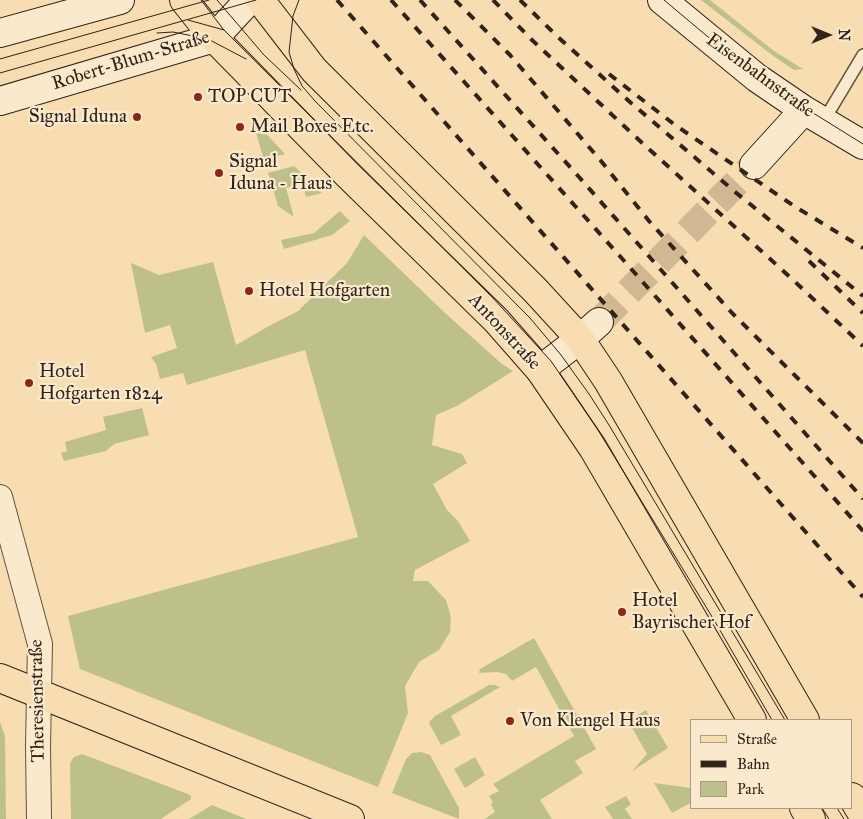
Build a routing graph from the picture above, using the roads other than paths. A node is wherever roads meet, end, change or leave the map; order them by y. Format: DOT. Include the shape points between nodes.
graph roads {
  1 [pos="120,0"];
  2 [pos="184,0"];
  3 [pos="249,0"];
  4 [pos="260,0"];
  5 [pos="662,0"];
  6 [pos="0,33"];
  7 [pos="214,38"];
  8 [pos="863,55"];
  9 [pos="0,101"];
  10 [pos="813,116"];
  11 [pos="863,146"];
  12 [pos="754,165"];
  13 [pos="590,331"];
  14 [pos="540,370"];
  15 [pos="0,497"];
  16 [pos="0,678"];
  17 [pos="39,693"];
  18 [pos="751,719"];
  19 [pos="804,719"];
  20 [pos="853,799"];
  21 [pos="863,815"];
  22 [pos="39,819"];
  23 [pos="350,819"];
  1 -- 6 [label="main road"];
  2 -- 7 [label="main road, Antonstraße"];
  3 -- 7 [label="main road, Robert-Blum-Straße"];
  4 -- 13 [label="main road" via="314,70 535,290"];
  5 -- 10 [label="main road, Eisenbahnstraße" via="757,78"];
  7 -- 9 [label="main road, Robert-Blum-Straße"];
  7 -- 14 [label="main road, Antonstraße" via="496,320"];
  8 -- 10 [label="lane"];
  10 -- 11 [label="main road, Eisenbahnstraße"];
  10 -- 12 [label="main road"];
  13 -- 14 [label="main road"];
  13 -- 19 [label="main road" via="608,381"];
  14 -- 18 [label="main road, Antonstraße" via="593,448"];
  15 -- 17 [label="street, Theresienstraße" via="40,644"];
  16 -- 17 [label="main road"];
  17 -- 22 [label="street, Theresienstraße"];
  17 -- 23 [label="main road"];
  20 -- 21 [label="main road"];
}
